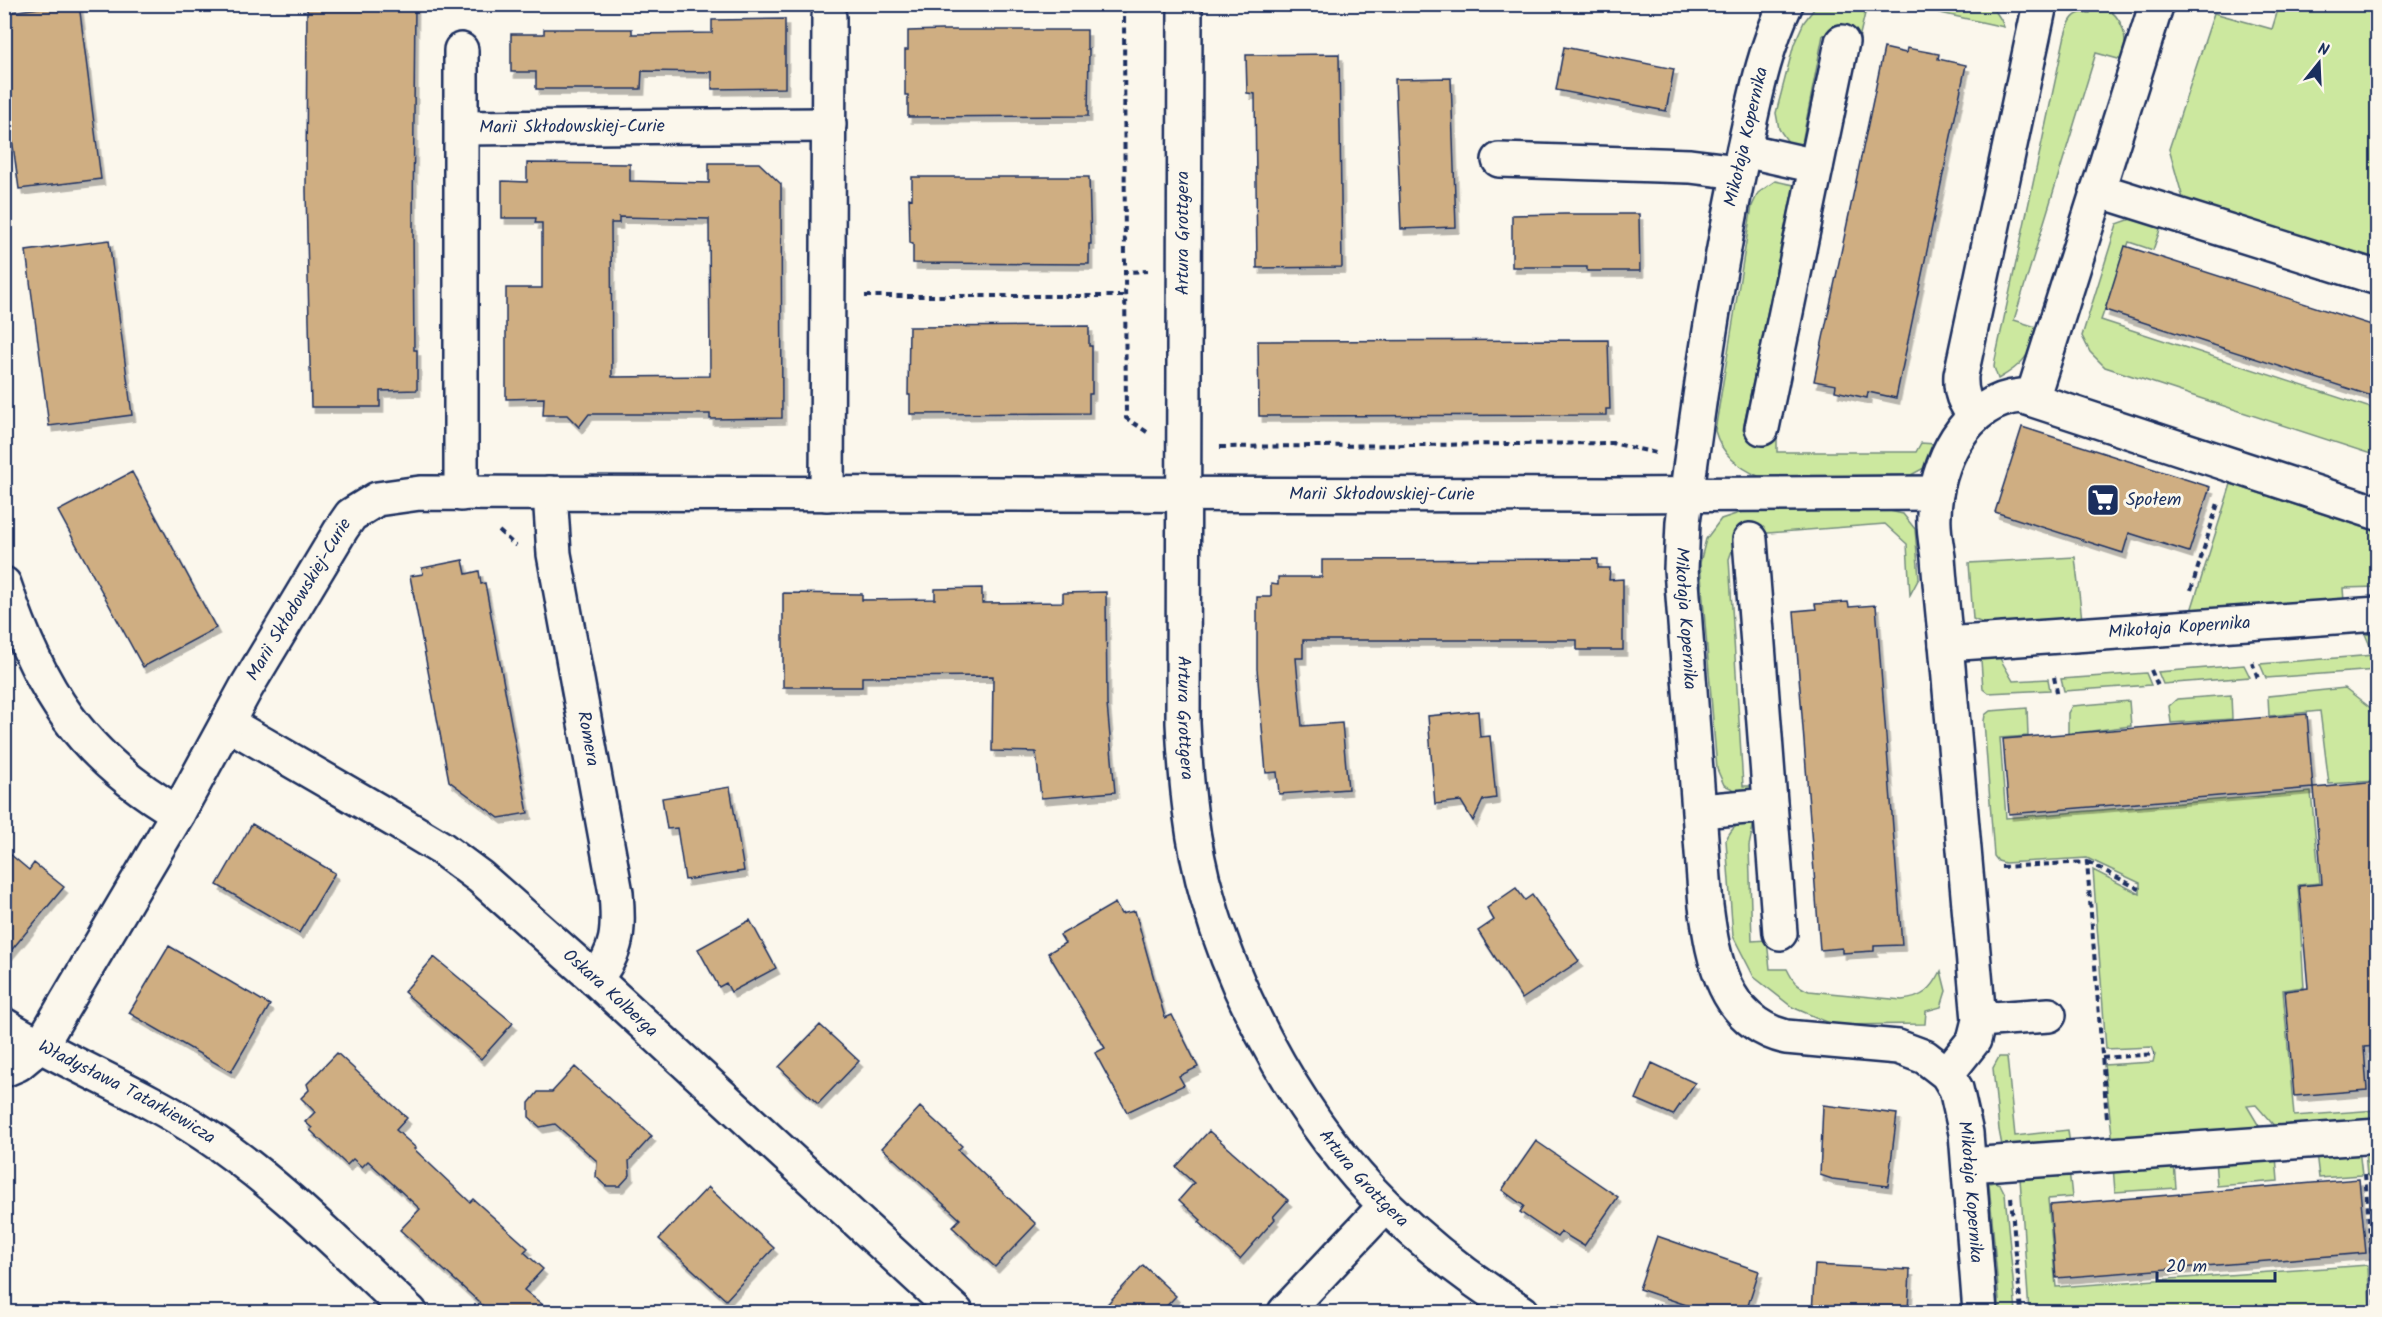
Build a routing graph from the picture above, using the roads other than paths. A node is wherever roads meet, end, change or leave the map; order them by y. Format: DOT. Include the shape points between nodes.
graph roads {
  1 [pos="1185,4"];
  2 [pos="1786,4"];
  3 [pos="2040,4"];
  4 [pos="2155,5"];
  5 [pos="842,11"];
  6 [pos="1842,42"];
  7 [pos="461,50"];
  8 [pos="829,125"];
  9 [pos="462,128"];
  10 [pos="1499,160"];
  11 [pos="1741,161"];
  12 [pos="1816,166"];
  13 [pos="2098,190"];
  14 [pos="2378,278"];
  15 [pos="2032,399"];
  16 [pos="1975,416"];
  17 [pos="1762,428"];
  18 [pos="550,493"];
  19 [pos="1687,493"];
  20 [pos="1936,493"];
  21 [pos="460,494"];
  22 [pos="827,494"];
  23 [pos="1183,495"];
  24 [pos="2378,513"];
  25 [pos="1750,540"];
  26 [pos="4,584"];
  27 [pos="2378,614"];
  28 [pos="1946,644"];
  29 [pos="227,723"];
  30 [pos="1770,805"];
  31 [pos="1700,811"];
  32 [pos="178,813"];
  33 [pos="1780,933"];
  34 [pos="595,979"];
  35 [pos="2049,1015"];
  36 [pos="1979,1020"];
  37 [pos="4,1025"];
  38 [pos="40,1045"];
  39 [pos="4,1070"];
  40 [pos="1947,1074"];
  41 [pos="2370,1137"];
  42 [pos="1969,1165"];
  43 [pos="1386,1206"];
  44 [pos="410,1312"];
  45 [pos="956,1312"];
  46 [pos="1285,1312"];
  47 [pos="1522,1312"];
  48 [pos="1980,1312"];
  1 -- 23 [label="street, Artura Grottgera"];
  2 -- 11 [label="street, Mikołaja Kopernika" via="1765,59"];
  3 -- 16 [label="street" via="1961,375 1961,393"];
  4 -- 13 [label="street"];
  5 -- 8 [label="street"];
  6 -- 12 [label="street"];
  7 -- 9 [label="street"];
  8 -- 9 [label="street, Marii Skłodowskiej-Curie"];
  8 -- 22 [label="street"];
  9 -- 21 [label="street, Marii Skłodowskiej-Curie"];
  10 -- 11 [label="street" via="1690,166"];
  11 -- 12 [label="street"];
  11 -- 19 [label="street, Mikołaja Kopernika" via="1719,272"];
  12 -- 17 [label="street"];
  13 -- 14 [label="street"];
  13 -- 15 [label="street"];
  15 -- 16 [label="street" via="2008,397"];
  15 -- 24 [label="street"];
  16 -- 20 [label="street" via="1950,452"];
  18 -- 21 [label="street, Marii Skłodowskiej-Curie"];
  18 -- 22 [label="street, Marii Skłodowskiej-Curie"];
  18 -- 34 [label="street, Romera" via="554,554 616,893 615,946"];
  19 -- 20 [label="street, Marii Skłodowskiej-Curie"];
  19 -- 23 [label="street, Marii Skłodowskiej-Curie"];
  19 -- 31 [label="street, Mikołaja Kopernika" via="1681,569"];
  20 -- 28 [label="street" via="1934,516"];
  21 -- 29 [label="street, Marii Skłodowskiej-Curie" via="389,497 351,515"];
  22 -- 23 [label="street, Marii Skłodowskiej-Curie"];
  23 -- 43 [label="street, Artura Grottgera" via="1185,757 1191,819 1207,897 1238,982 1272,1050 1329,1140"];
  25 -- 30 [label="street"];
  26 -- 32 [label="street" via="31,657 71,723 125,778"];
  27 -- 28 [label="street, Mikołaja Kopernika"];
  28 -- 36 [label="street"];
  29 -- 32 [label="street, Władysława Tatarkiewicza"];
  29 -- 34 [label="street, Oskara Kolberga" via="441,848 480,877"];
  30 -- 31 [label="street"];
  30 -- 33 [label="street"];
  31 -- 40 [label="street, Mikołaja Kopernika" via="1711,942 1723,982 1743,1013 1772,1034 1914,1051"];
  32 -- 38 [label="street, Władysława Tatarkiewicza"];
  34 -- 45 [label="street, Oskara Kolberga"];
  35 -- 36 [label="street"];
  36 -- 40 [label="street" via="1974,1040"];
  37 -- 38 [label="street"];
  38 -- 39 [label="street" via="18,1064"];
  38 -- 44 [label="street, Władysława Tatarkiewicza" via="178,1118 250,1167"];
  40 -- 42 [label="street, Mikołaja Kopernika" via="1962,1108"];
  41 -- 42 [label="street"];
  42 -- 48 [label="street, Mikołaja Kopernika"];
  43 -- 46 [label="street"];
  43 -- 47 [label="street, Artura Grottgera" via="1459,1270"];
}
